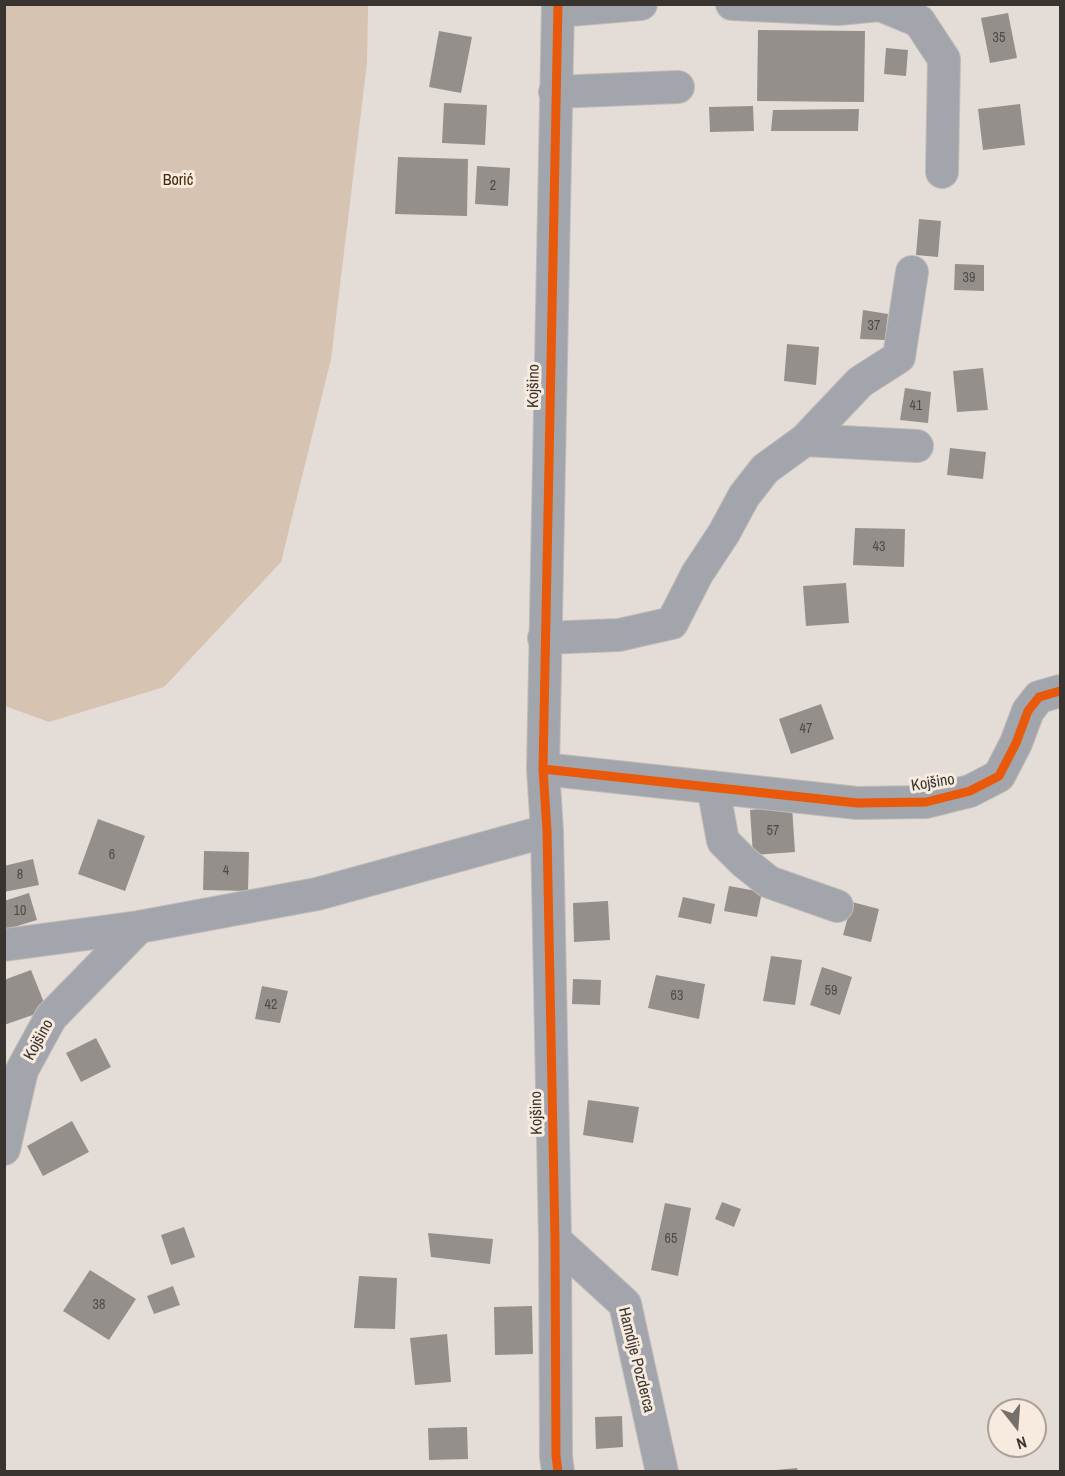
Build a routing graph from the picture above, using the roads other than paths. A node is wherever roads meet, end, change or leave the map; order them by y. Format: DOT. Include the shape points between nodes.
graph roads {
  1 [pos="641,4"];
  2 [pos="732,4"];
  3 [pos="753,5"];
  4 [pos="558,8"];
  5 [pos="678,87"];
  6 [pos="555,92"];
  7 [pos="942,172"];
  8 [pos="912,272"];
  9 [pos="805,440"];
  10 [pos="917,446"];
  11 [pos="544,638"];
  12 [pos="1060,691"];
  13 [pos="543,769"];
  14 [pos="713,787"];
  15 [pos="547,831"];
  16 [pos="837,906"];
  17 [pos="139,927"];
  18 [pos="4,945"];
  19 [pos="4,1149"];
  20 [pos="555,1240"];
  21 [pos="554,1466"];
  22 [pos="662,1472"];
  1 -- 4 [label="street"];
  2 -- 3 [label="street"];
  3 -- 7 [label="street" via="838,9 880,4 919,21 944,59"];
  4 -- 6 [label="street, Kojšino"];
  5 -- 6 [label="street"];
  6 -- 11 [label="street, Kojšino"];
  8 -- 9 [label="street" via="899,357 860,382"];
  9 -- 10 [label="street"];
  9 -- 11 [label="street" via="765,469 744,496 672,623 620,635"];
  11 -- 13 [label="street, Kojšino"];
  12 -- 14 [label="street, Kojšino" via="1039,697 1028,711 999,776 970,791 926,802 857,803"];
  13 -- 14 [label="street, Kojšino"];
  13 -- 15 [label="street, Kojšino"];
  14 -- 16 [label="street" via="723,841 744,862 769,882"];
  15 -- 17 [label="street" via="317,894"];
  15 -- 20 [label="street, Kojšino"];
  17 -- 18 [label="street"];
  17 -- 19 [label="street, Kojšino" via="51,1017 22,1070"];
  20 -- 21 [label="street, Kojšino"];
  20 -- 22 [label="street, Hamdije Pozderca" via="625,1304"];
}
